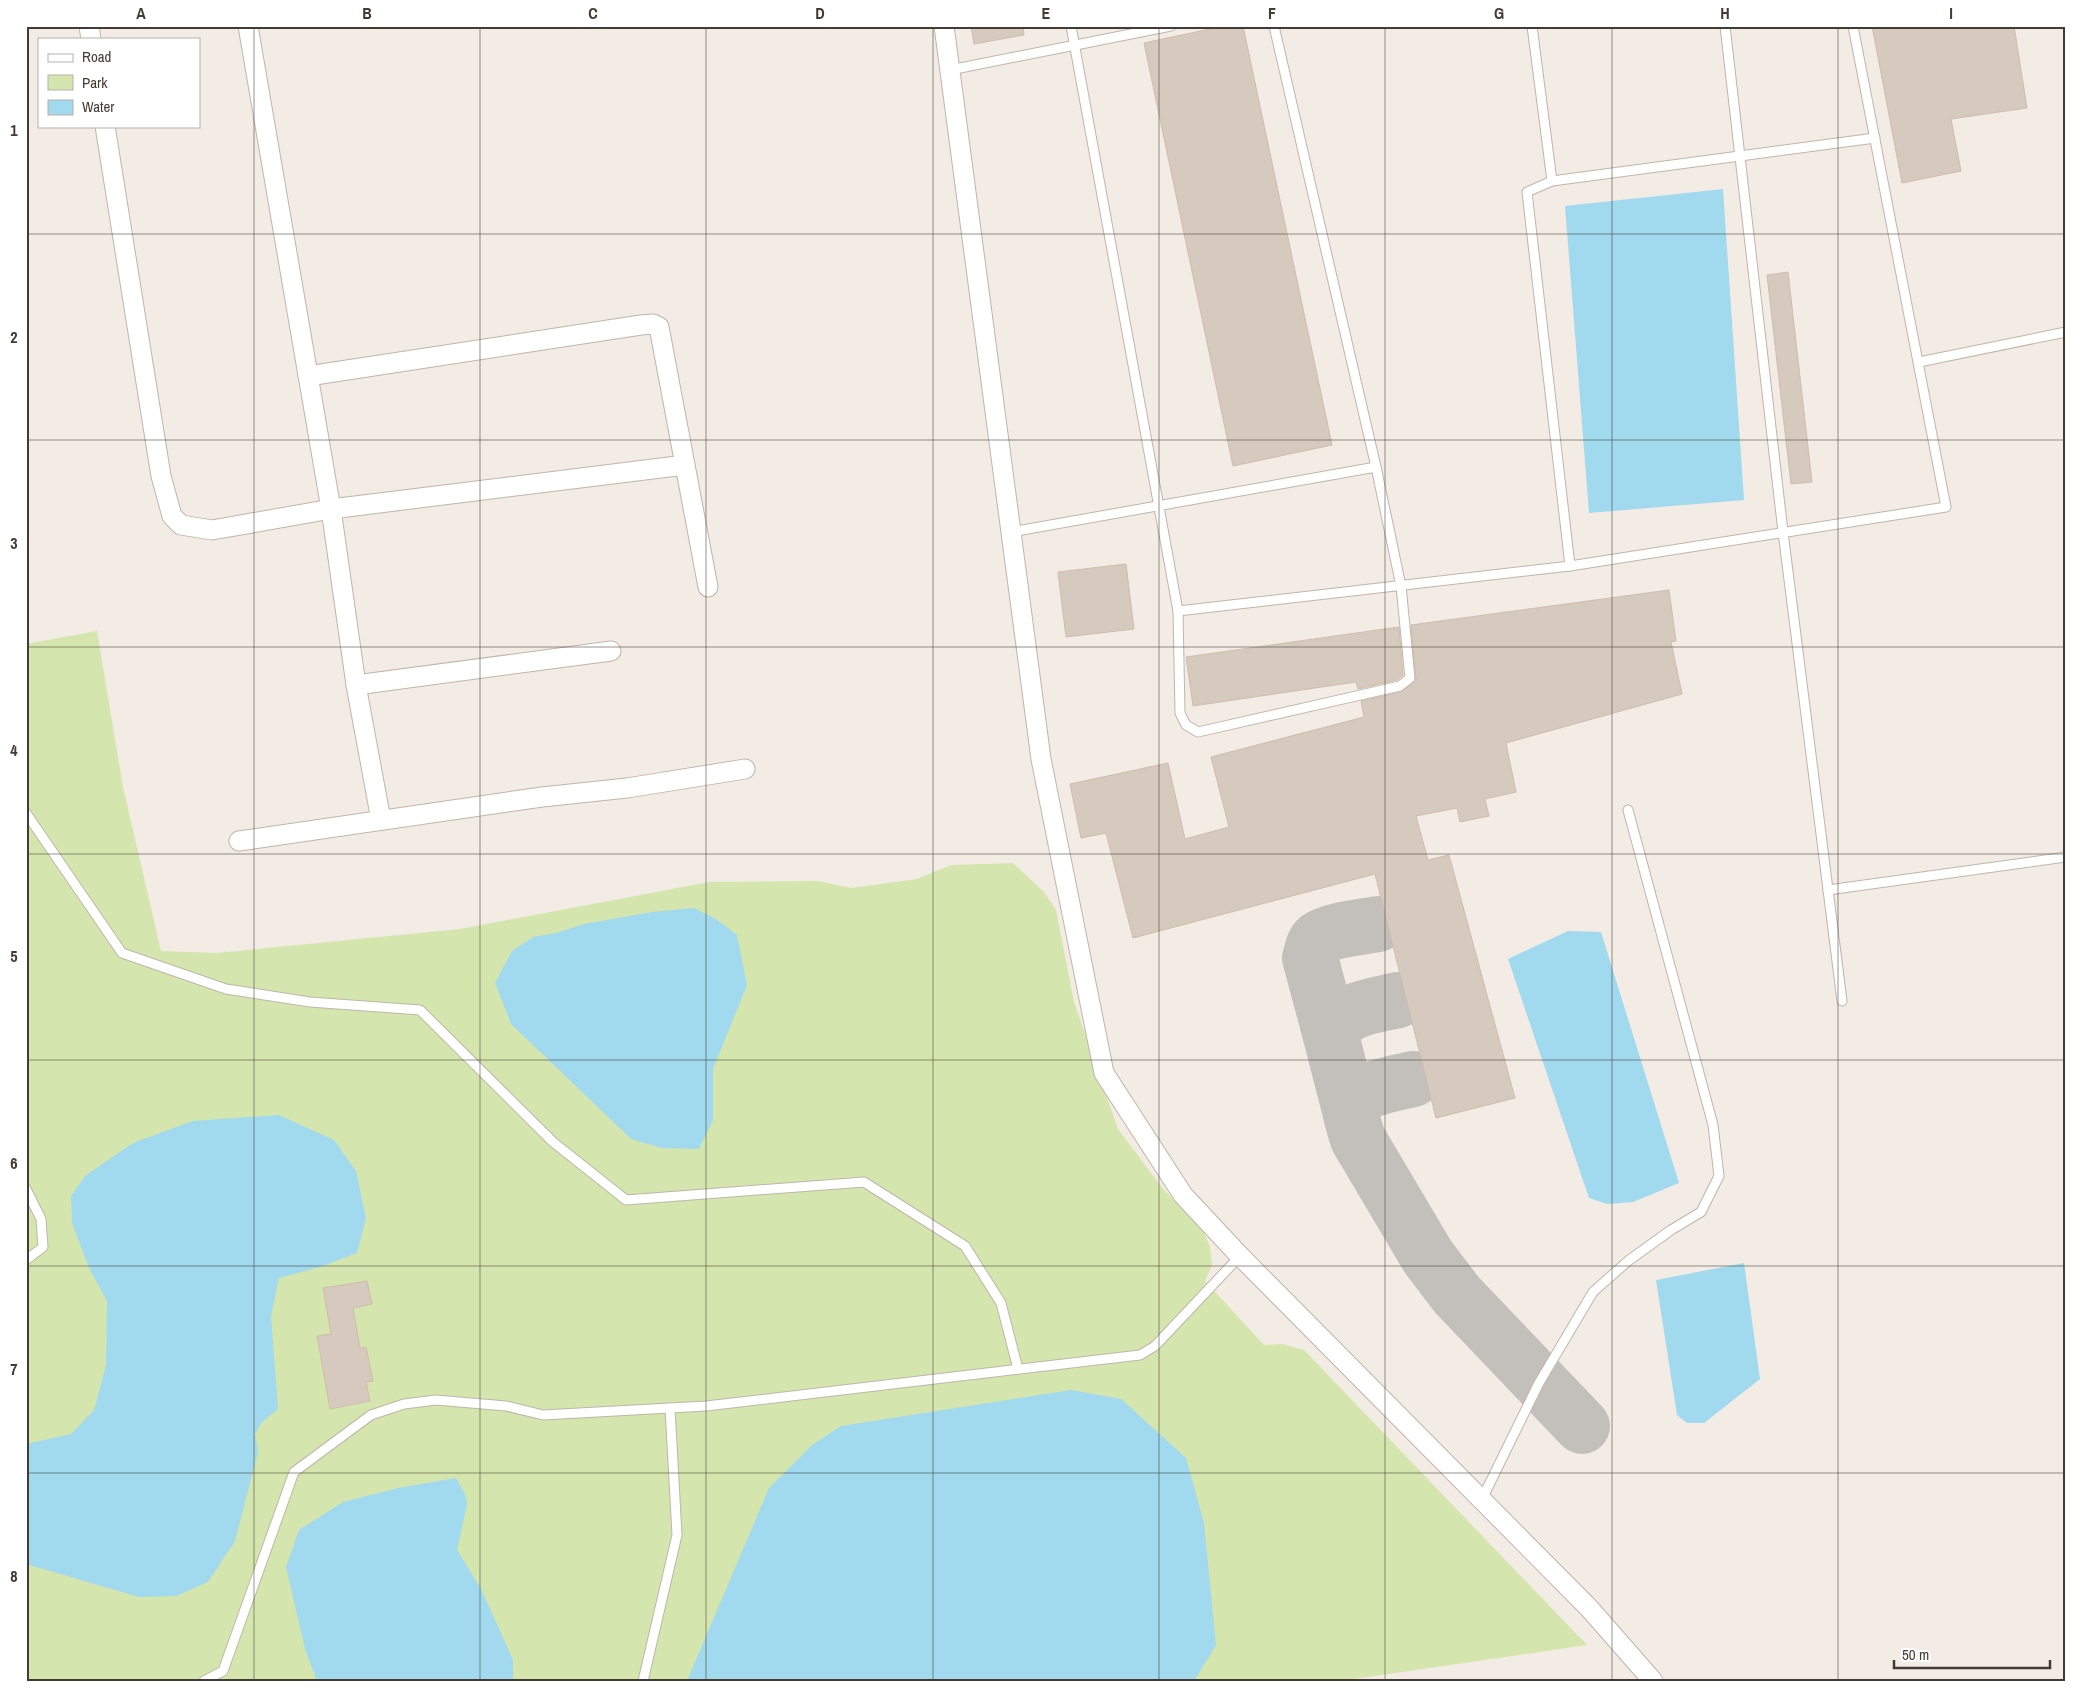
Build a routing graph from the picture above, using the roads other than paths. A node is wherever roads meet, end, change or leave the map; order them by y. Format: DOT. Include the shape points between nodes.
graph roads {
  1 [pos="248,26"];
  2 [pos="944,26"];
  3 [pos="1071,26"];
  4 [pos="1171,26"];
  5 [pos="1274,26"];
  6 [pos="1532,26"];
  7 [pos="1726,26"];
  8 [pos="1853,26"];
  9 [pos="1075,46"];
  10 [pos="950,70"];
  11 [pos="105,128"];
  12 [pos="1875,138"];
  13 [pos="1741,157"];
  14 [pos="1552,181"];
  15 [pos="2066,332"];
  16 [pos="1919,362"];
  17 [pos="308,376"];
  18 [pos="685,465"];
  19 [pos="1376,468"];
  20 [pos="1160,506"];
  21 [pos="331,509"];
  22 [pos="1011,532"];
  23 [pos="1783,532"];
  24 [pos="1570,566"];
  25 [pos="1401,586"];
  26 [pos="708,587"];
  27 [pos="1178,611"];
  28 [pos="611,651"];
  29 [pos="356,685"];
  30 [pos="745,769"];
  31 [pos="1628,810"];
  32 [pos="26,813"];
  33 [pos="381,820"];
  34 [pos="239,841"];
  35 [pos="2066,857"];
  36 [pos="1828,890"];
  37 [pos="1842,1001"];
  38 [pos="26,1189"];
  39 [pos="1240,1256"];
  40 [pos="26,1260"];
  41 [pos="1018,1369"];
  42 [pos="670,1408"];
  43 [pos="1482,1499"];
  44 [pos="204,1681"];
  45 [pos="643,1681"];
  46 [pos="1653,1681"];
  1 -- 17 [label="street"];
  2 -- 10 [label="street"];
  3 -- 9 [label="lane"];
  4 -- 9 [label="lane"];
  5 -- 19 [label="lane"];
  6 -- 14 [label="lane"];
  7 -- 13 [label="lane"];
  8 -- 12 [label="lane"];
  9 -- 10 [label="lane"];
  9 -- 20 [label="lane"];
  10 -- 22 [label="street"];
  11 -- 21 [label="street" via="161,476 172,516 182,525 212,530"];
  12 -- 13 [label="lane"];
  12 -- 16 [label="lane"];
  13 -- 14 [label="lane"];
  13 -- 23 [label="lane"];
  14 -- 24 [label="lane" via="1527,192"];
  15 -- 16 [label="lane"];
  16 -- 23 [label="lane" via="1946,507"];
  17 -- 18 [label="street" via="653,324 659,327"];
  17 -- 21 [label="street"];
  18 -- 21 [label="street"];
  18 -- 26 [label="street"];
  19 -- 20 [label="lane"];
  19 -- 25 [label="lane"];
  20 -- 22 [label="lane"];
  20 -- 27 [label="lane"];
  21 -- 29 [label="street"];
  22 -- 39 [label="street" via="1041,759 1104,1073 1183,1195"];
  23 -- 24 [label="lane"];
  23 -- 36 [label="lane"];
  24 -- 25 [label="lane"];
  25 -- 27 [label="lane"];
  25 -- 27 [label="lane" via="1410,678 1406,683 1198,732 1186,725 1180,713"];
  28 -- 29 [label="street"];
  29 -- 33 [label="street"];
  30 -- 33 [label="street"];
  31 -- 43 [label="lane" via="1713,1125 1719,1176 1701,1212 1628,1261 1593,1292 1539,1383"];
  32 -- 41 [label="lane" via="122,953 226,989 310,1002 420,1010 553,1142 626,1200 864,1182 965,1246 1001,1303"];
  33 -- 34 [label="street"];
  35 -- 36 [label="lane"];
  36 -- 37 [label="lane"];
  38 -- 40 [label="lane" via="40,1219 43,1247"];
  39 -- 41 [label="lane" via="1148,1352"];
  39 -- 43 [label="street"];
  41 -- 42 [label="lane"];
  42 -- 44 [label="lane" via="543,1414 506,1406 436,1400 404,1404 371,1415 294,1472 223,1671"];
  42 -- 45 [label="lane" via="676,1535"];
  43 -- 46 [label="street" via="1589,1608"];
}
